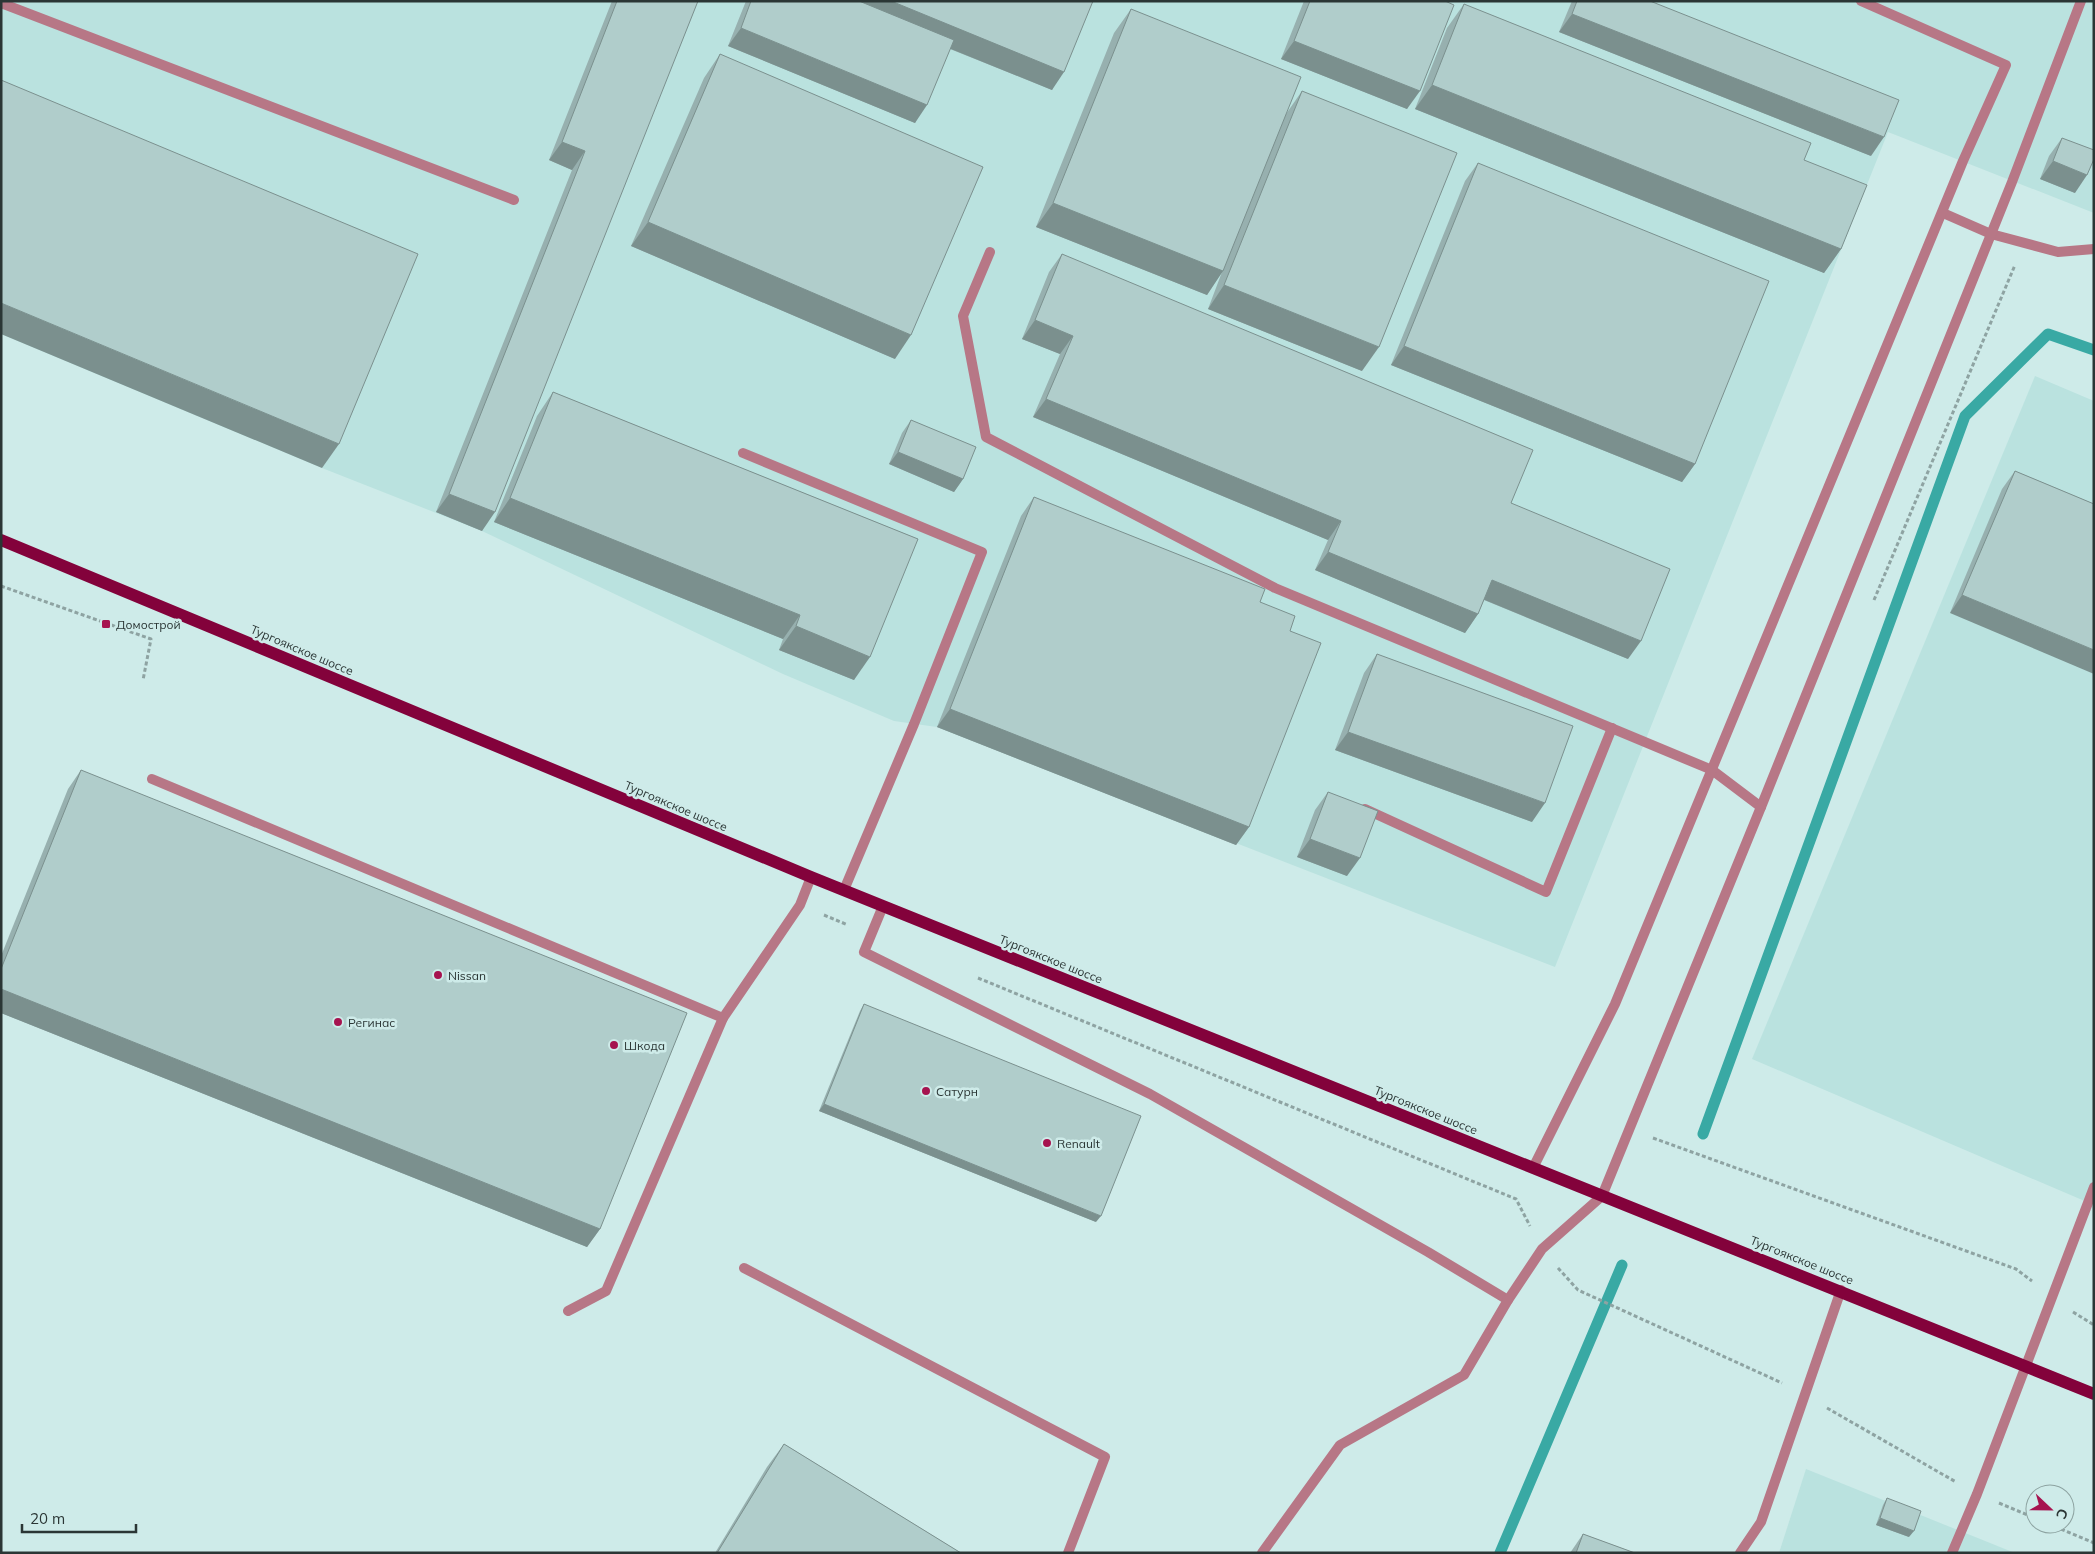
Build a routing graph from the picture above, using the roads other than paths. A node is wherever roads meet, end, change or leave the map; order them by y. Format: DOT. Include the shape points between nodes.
graph roads {
  1 [pos="1861,1"];
  2 [pos="2082,1"];
  3 [pos="1,3"];
  4 [pos="514,200"];
  5 [pos="1943,213"];
  6 [pos="1991,234"];
  7 [pos="2094,249"];
  8 [pos="990,252"];
  9 [pos="743,453"];
  10 [pos="1,540"];
  11 [pos="1612,728"];
  12 [pos="1712,770"];
  13 [pos="152,779"];
  14 [pos="1351,802"];
  15 [pos="1761,807"];
  16 [pos="811,876"];
  17 [pos="844,890"];
  18 [pos="883,906"];
  19 [pos="723,1018"];
  20 [pos="1533,1168"];
  21 [pos="2094,1187"];
  22 [pos="1602,1196"];
  23 [pos="744,1268"];
  24 [pos="1841,1290"];
  25 [pos="1508,1300"];
  26 [pos="568,1311"];
  27 [pos="2025,1366"];
  28 [pos="2094,1394"];
  29 [pos="1068,1553"];
  30 [pos="1262,1553"];
  31 [pos="1740,1553"];
  32 [pos="1952,1553"];
  1 -- 5 [label="lane" via="2006,64"];
  2 -- 6 [label="lane"];
  3 -- 4 [label="lane"];
  5 -- 6 [label="lane"];
  5 -- 12 [label="lane"];
  6 -- 7 [label="lane" via="2058,252"];
  6 -- 15 [label="lane"];
  8 -- 11 [label="lane" via="963,316 986,437 1275,588"];
  9 -- 17 [label="lane" via="982,552"];
  10 -- 16 [label="main road, Тургоякское шоссе"];
  11 -- 12 [label="lane"];
  11 -- 14 [label="lane" via="1546,892"];
  12 -- 15 [label="lane"];
  12 -- 20 [label="lane" via="1615,1004"];
  13 -- 19 [label="lane"];
  15 -- 22 [label="lane"];
  16 -- 17 [label="main road, Тургоякское шоссе"];
  16 -- 19 [label="lane" via="800,905"];
  17 -- 18 [label="main road, Тургоякское шоссе"];
  18 -- 20 [label="main road, Тургоякское шоссе"];
  18 -- 25 [label="lane" via="864,952 1150,1094"];
  19 -- 26 [label="lane" via="606,1292"];
  20 -- 22 [label="main road, Тургоякское шоссе"];
  21 -- 27 [label="lane"];
  22 -- 24 [label="main road, Тургоякское шоссе"];
  22 -- 25 [label="lane" via="1542,1249"];
  23 -- 29 [label="lane" via="1105,1457"];
  24 -- 27 [label="main road, Тургоякское шоссе"];
  24 -- 31 [label="lane" via="1760,1522"];
  25 -- 30 [label="lane" via="1464,1375 1340,1445"];
  27 -- 28 [label="main road, Тургоякское шоссе"];
  27 -- 32 [label="lane"];
}
